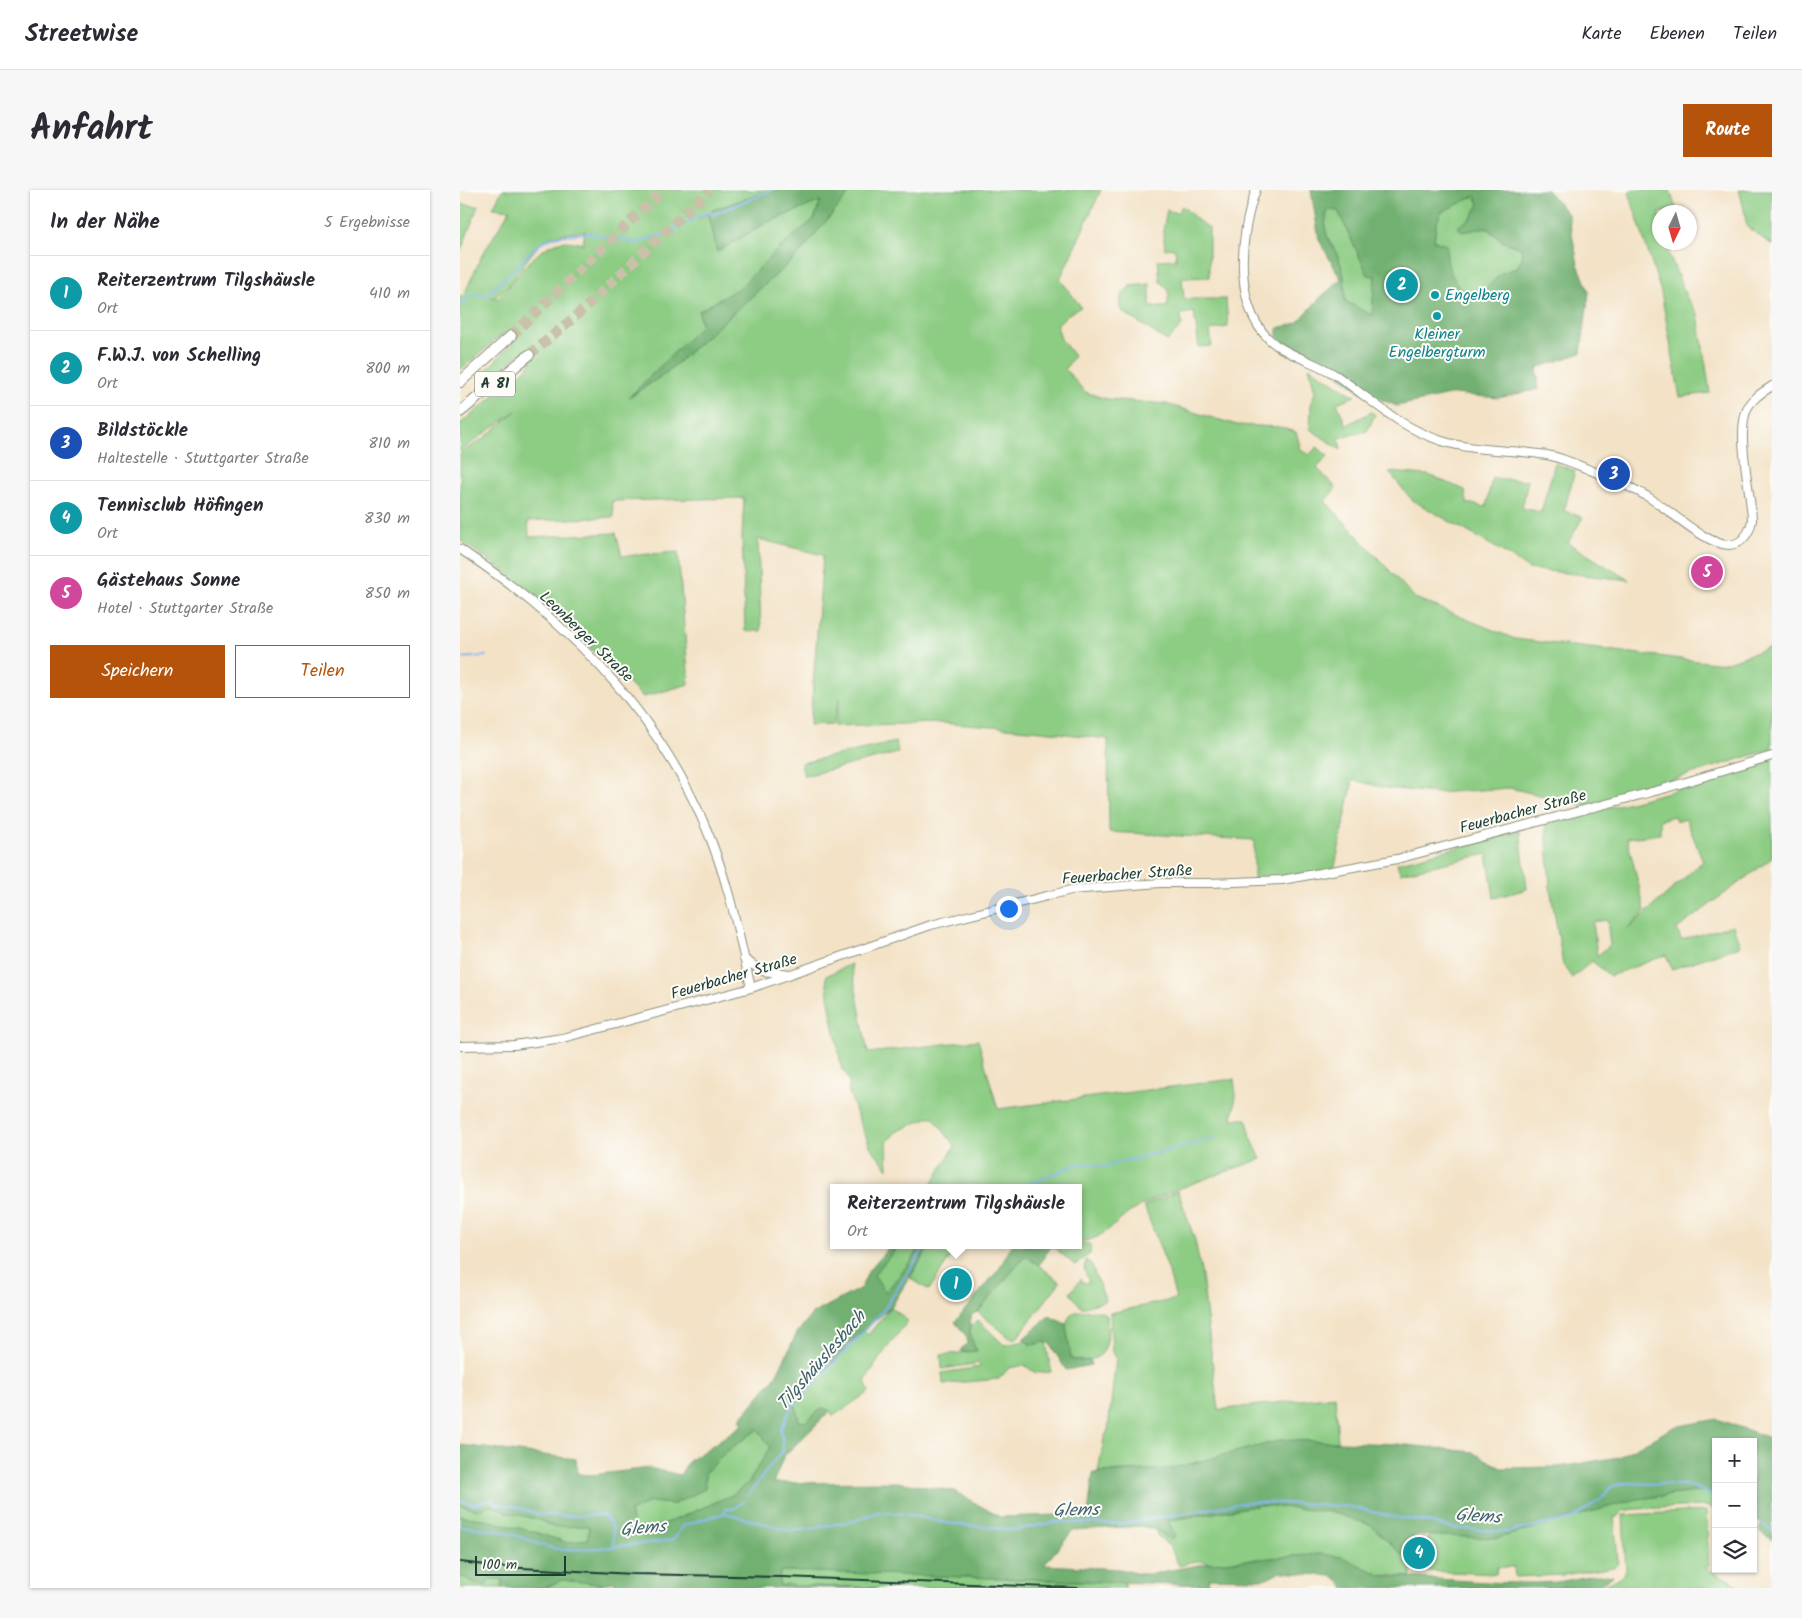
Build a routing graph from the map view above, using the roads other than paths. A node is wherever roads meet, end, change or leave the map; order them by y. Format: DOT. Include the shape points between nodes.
graph roads {
  1 [pos="1256,190"];
  2 [pos="511,336"];
  3 [pos="529,356"];
  4 [pos="460,382"];
  5 [pos="1772,386"];
  6 [pos="460,412"];
  7 [pos="460,549"];
  8 [pos="1772,756"];
  9 [pos="744,959"];
  10 [pos="792,975"];
  11 [pos="751,988"];
  12 [pos="460,1046"];
  1 -- 5 [label="main road" via="1246,222 1242,270 1248,302 1260,328 1276,345 1335,375 1410,428 1440,441 1560,458 1634,489 1709,539 1730,545 1746,537 1752,520 1743,440 1745,415 1752,401"];
  2 -- 4 [label="highway, A 81"];
  3 -- 6 [label="highway, A 81"];
  7 -- 9 [label="main road, Leonberger Straße" via="513,588 575,642 626,695 658,738 686,784 707,829"];
  8 -- 10 [label="main road, Feuerbacher Straße" via="1663,789 1397,859 1282,880 1160,883 1071,890 931,925"];
  9 -- 10 [label="main road" via="762,971"];
  9 -- 11 [label="main road, Leonberger Straße"];
  10 -- 11 [label="main road, Feuerbacher Straße"];
  11 -- 12 [label="main road, Feuerbacher Straße" via="563,1038 514,1045"];
}
